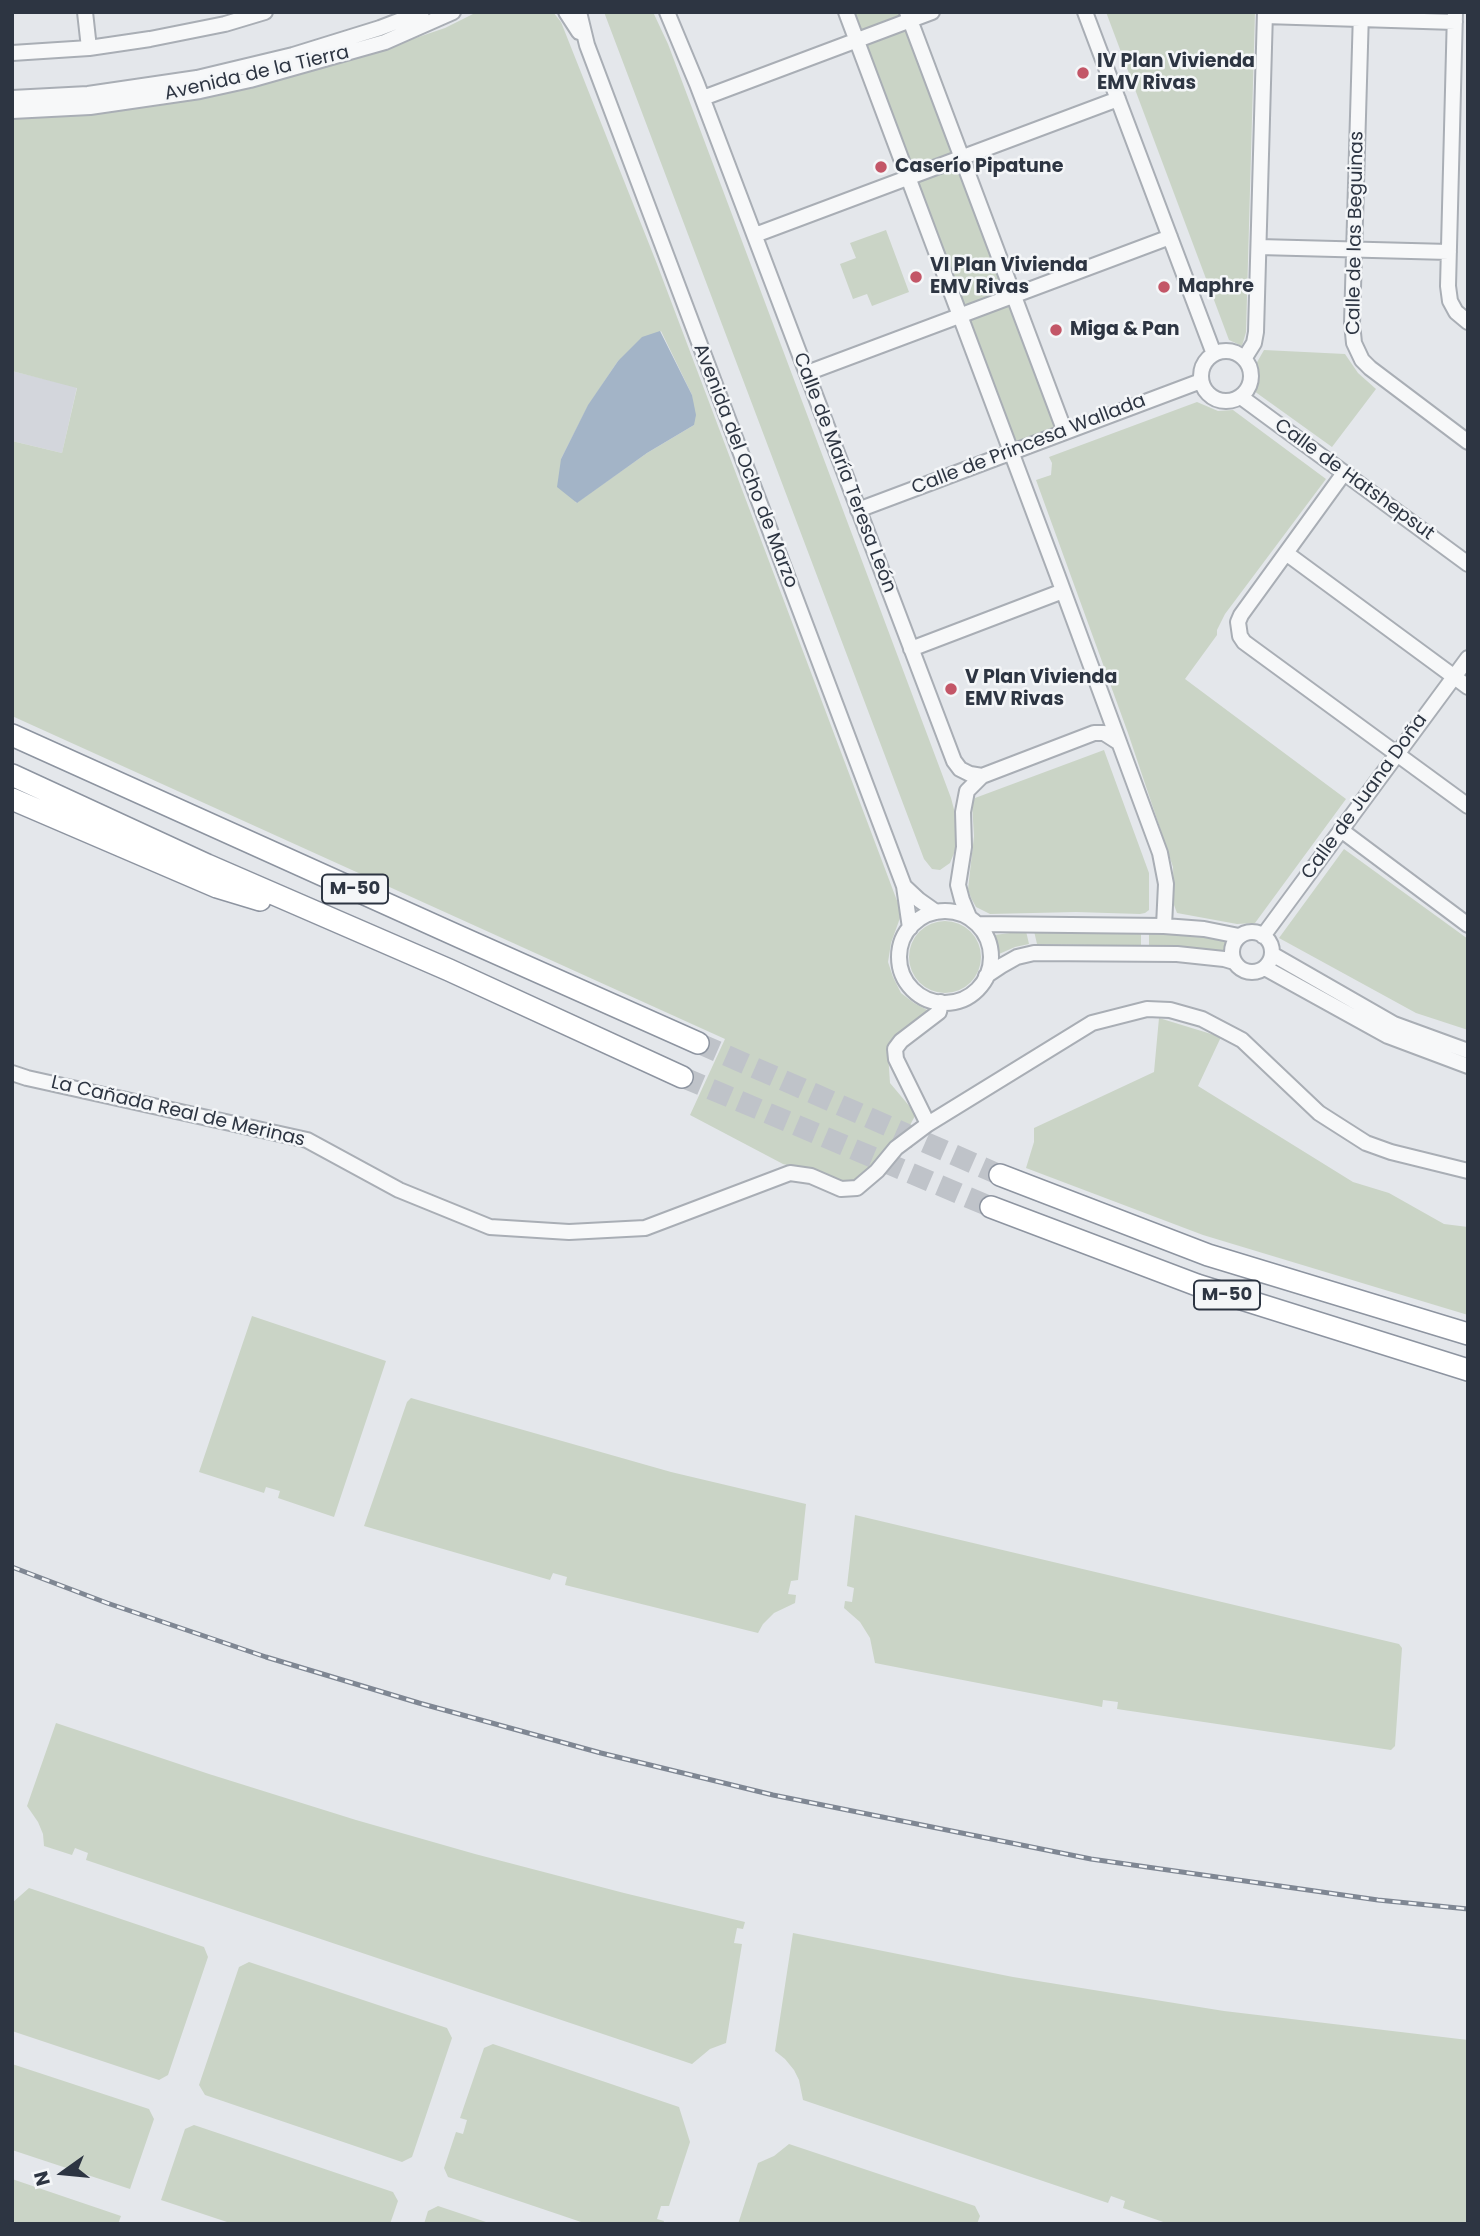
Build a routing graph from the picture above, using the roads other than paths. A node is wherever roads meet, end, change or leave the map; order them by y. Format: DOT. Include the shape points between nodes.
graph roads {
  1 [pos="85,12"];
  2 [pos="265,12"];
  3 [pos="422,12"];
  4 [pos="453,12"];
  5 [pos="566,12"];
  6 [pos="579,12"];
  7 [pos="667,12"];
  8 [pos="846,12"];
  9 [pos="932,12"];
  10 [pos="1085,12"];
  11 [pos="1265,14"];
  12 [pos="236,16"];
  13 [pos="909,16"];
  14 [pos="1361,16"];
  15 [pos="1455,17"];
  16 [pos="856,41"];
  17 [pos="586,46"];
  18 [pos="89,48"];
  19 [pos="12,53"];
  20 [pos="12,98"];
  21 [pos="703,98"];
  22 [pos="1118,99"];
  23 [pos="12,111"];
  24 [pos="962,158"];
  25 [pos="908,178"];
  26 [pos="755,235"];
  27 [pos="1170,237"];
  28 [pos="1259,247"];
  29 [pos="1354,250"];
  30 [pos="1449,252"];
  31 [pos="1014,295"];
  32 [pos="959,315"];
  33 [pos="1468,322"];
  34 [pos="1214,354"];
  35 [pos="1244,359"];
  36 [pos="807,373"];
  37 [pos="1201,381"];
  38 [pos="1241,397"];
  39 [pos="1065,432"];
  40 [pos="1468,442"];
  41 [pos="1011,452"];
  42 [pos="1345,473"];
  43 [pos="858,510"];
  44 [pos="1286,553"];
  45 [pos="1468,564"];
  46 [pos="1063,591"];
  47 [pos="911,649"];
  48 [pos="1468,658"];
  49 [pos="1454,676"];
  50 [pos="1468,687"];
  51 [pos="1109,713"];
  52 [pos="1094,733"];
  53 [pos="12,735"];
  54 [pos="1118,742"];
  55 [pos="1397,754"];
  56 [pos="12,775"];
  57 [pos="982,776"];
  58 [pos="12,799"];
  59 [pos="1468,806"];
  60 [pos="1341,830"];
  61 [pos="904,886"];
  62 [pos="936,912"];
  63 [pos="973,920"];
  64 [pos="1468,925"];
  65 [pos="1164,926"];
  66 [pos="353,928"];
  67 [pos="910,928"];
  68 [pos="1239,936"];
  69 [pos="1263,936"];
  70 [pos="1272,954"];
  71 [pos="1234,962"];
  72 [pos="1265,968"];
  73 [pos="986,976"];
  74 [pos="941,1002"];
  75 [pos="698,1043"];
  76 [pos="1468,1051"];
  77 [pos="1468,1066"];
  78 [pos="12,1073"];
  79 [pos="682,1077"];
  80 [pos="928,1124"];
  81 [pos="1468,1171"];
  82 [pos="1000,1175"];
  83 [pos="990,1208"];
  84 [pos="1468,1334"];
  85 [pos="1468,1370"];
  1 -- 18 [label="street"];
  2 -- 12 [label="street"];
  3 -- 20 [label="street, Avenida de la Tierra" via="293,55 197,78 88,94"];
  4 -- 23 [label="street, Avenida de la Tierra" via="385,42 225,85 90,107"];
  5 -- 17 [label="street, Avenida del Ocho de Marzo"];
  6 -- 17 [label="street, Avenida del Ocho de Marzo"];
  7 -- 21 [label="street, Calle de María Teresa León"];
  8 -- 16 [label="street"];
  9 -- 13 [label="street"];
  10 -- 22 [label="street"];
  11 -- 14 [label="street"];
  11 -- 28 [label="street"];
  12 -- 18 [label="street" via="150,39"];
  13 -- 16 [label="street"];
  13 -- 24 [label="street"];
  14 -- 15 [label="street"];
  14 -- 29 [label="street, Calle de las Beguinas"];
  15 -- 30 [label="street"];
  16 -- 21 [label="street"];
  16 -- 25 [label="street"];
  17 -- 61 [label="street, Avenida del Ocho de Marzo"];
  18 -- 19 [label="street"];
  21 -- 26 [label="street, Calle de María Teresa León"];
  22 -- 24 [label="street"];
  22 -- 27 [label="street"];
  24 -- 25 [label="street"];
  24 -- 31 [label="street"];
  25 -- 26 [label="street"];
  25 -- 32 [label="street"];
  26 -- 36 [label="street, Calle de María Teresa León"];
  27 -- 31 [label="street"];
  27 -- 34 [label="street"];
  28 -- 29 [label="street"];
  28 -- 35 [label="street" via="1256,332"];
  29 -- 30 [label="street"];
  29 -- 40 [label="street, Calle de las Beguinas" via="1352,332 1357,352 1377,374"];
  30 -- 33 [label="street" via="1450,301"];
  31 -- 32 [label="street"];
  31 -- 39 [label="street"];
  32 -- 36 [label="street"];
  32 -- 41 [label="street"];
  34 -- 35 [label="street" via="1230,351"];
  34 -- 37 [label="street" via="1203,365"];
  35 -- 38 [label="street" via="1250,383"];
  36 -- 43 [label="street, Calle de María Teresa León"];
  37 -- 38 [label="street" via="1213,398 1227,402"];
  37 -- 39 [label="street, Calle de Princesa Wallada"];
  38 -- 42 [label="street, Calle de Hatshepsut"];
  39 -- 41 [label="street, Calle de Princesa Wallada"];
  41 -- 43 [label="street, Calle de Princesa Wallada"];
  41 -- 46 [label="street"];
  42 -- 44 [label="street"];
  42 -- 45 [label="street, Calle de Hatshepsut"];
  43 -- 47 [label="street, Calle de María Teresa León"];
  44 -- 49 [label="street"];
  44 -- 55 [label="street" via="1241,615 1240,636"];
  46 -- 47 [label="street"];
  46 -- 51 [label="street"];
  47 -- 57 [label="street, Calle de María Teresa León" via="954,761 960,769"];
  48 -- 49 [label="street, Calle de Juana Doña"];
  49 -- 50 [label="street"];
  49 -- 55 [label="street, Calle de Juana Doña"];
  51 -- 52 [label="street"];
  51 -- 54 [label="street"];
  52 -- 54 [label="street" via="1104,733"];
  52 -- 57 [label="street"];
  53 -- 75 [label="highway, M-50"];
  54 -- 65 [label="street" via="1164,868"];
  55 -- 59 [label="street"];
  55 -- 60 [label="street, Calle de Juana Doña"];
  56 -- 66 [label="highway, M-50"];
  57 -- 63 [label="street" via="964,798 958,885 961,901"];
  58 -- 66 [label="highway" via="217,887"];
  60 -- 64 [label="street"];
  60 -- 69 [label="street, Calle de Juana Doña"];
  61 -- 62 [label="street"];
  61 -- 67 [label="street, Avenida del Ocho de Marzo"];
  62 -- 63 [label="street" via="949,911"];
  62 -- 67 [label="street"];
  63 -- 65 [label="street"];
  63 -- 73 [label="street" via="990,948"];
  65 -- 68 [label="street"];
  66 -- 79 [label="highway, M-50"];
  67 -- 74 [label="street" via="900,952 902,973 922,996"];
  68 -- 69 [label="street" via="1251,932"];
  68 -- 71 [label="street" via="1231,950"];
  69 -- 70 [label="street"];
  70 -- 72 [label="street"];
  70 -- 76 [label="street" via="1394,1024"];
  71 -- 72 [label="street" via="1247,972"];
  71 -- 73 [label="street" via="1177,954 1034,953 1017,957"];
  72 -- 77 [label="street" via="1388,1036"];
  73 -- 74 [label="street" via="968,996"];
  74 -- 80 [label="street" via="939,1012 895,1049 895,1059"];
  78 -- 80 [label="street, La Cañada Real de Merinas" via="307,1140 399,1191 490,1227 569,1233 645,1228 790,1173 811,1175 841,1189 857,1188 896,1148"];
  80 -- 81 [label="street, La Cañada Real de Merinas" via="1092,1023 1147,1009 1170,1010 1202,1019 1242,1040 1319,1112 1366,1143"];
  82 -- 84 [label="highway, M-50" via="1208,1255"];
  83 -- 85 [label="highway, M-50" via="1197,1285"];
}
